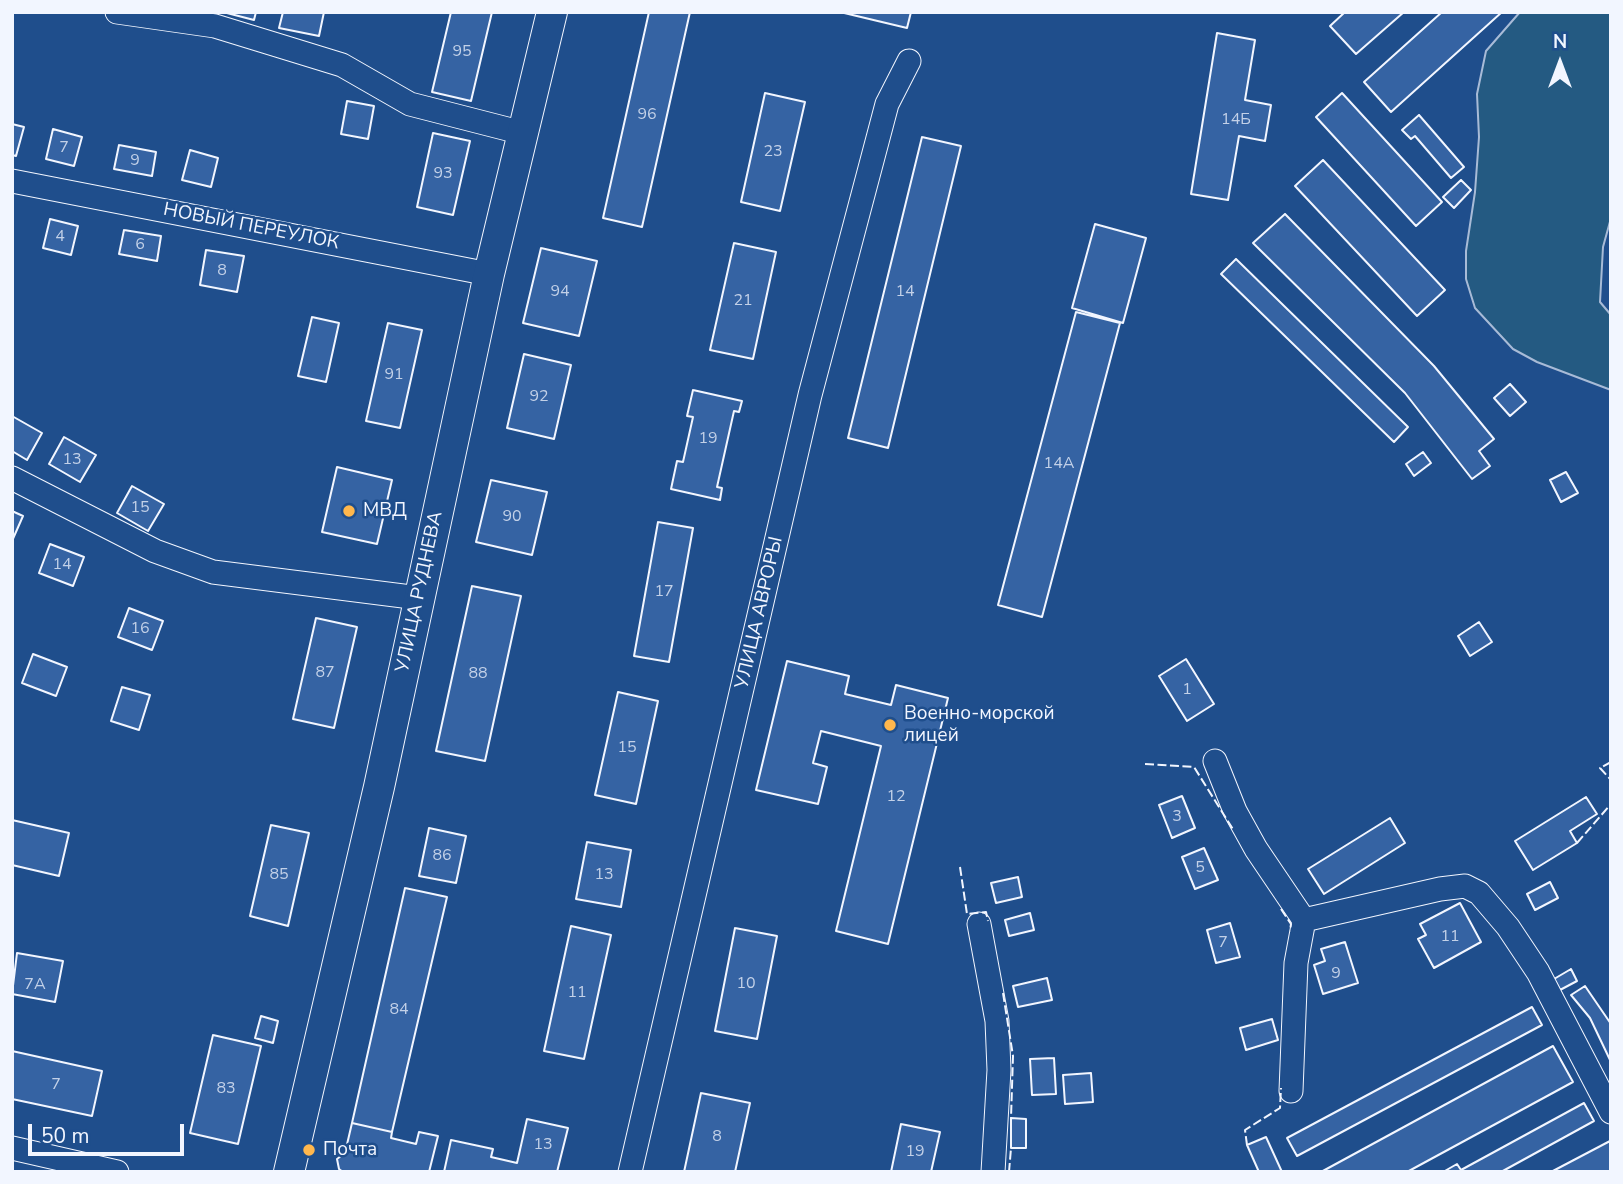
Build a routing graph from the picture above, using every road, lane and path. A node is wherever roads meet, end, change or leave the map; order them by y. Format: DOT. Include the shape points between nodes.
graph roads {
  1 [pos="117,12"];
  2 [pos="552,12"];
  3 [pos="909,61"];
  4 [pos="523,133"];
  5 [pos="12,181"];
  6 [pos="489,274"];
  7 [pos="12,478"];
  8 [pos="419,598"];
  9 [pos="1216,761"];
  10 [pos="1304,920"];
  11 [pos="979,924"];
  12 [pos="1291,1091"];
  13 [pos="1611,1112"];
  14 [pos="12,1148"];
  15 [pos="117,1172"];
  16 [pos="289,1172"];
  17 [pos="630,1172"];
  18 [pos="993,1172"];
  1 -- 4 [label="street" via="215,26 342,65 410,104"];
  2 -- 4 [label="main road, УЛИЦА РУДНЕВА"];
  3 -- 17 [label="street, УЛИЦА АВРОРЫ" via="887,104 813,382"];
  4 -- 6 [label="main road, УЛИЦА РУДНЕВА"];
  5 -- 6 [label="street, НОВЫЙ ПЕРЕУЛОК"];
  6 -- 8 [label="main road, УЛИЦА РУДНЕВА"];
  7 -- 8 [label="street" via="155,551 213,572"];
  8 -- 16 [label="main road, УЛИЦА РУДНЕВА"];
  9 -- 10 [label="street" via="1256,849"];
  10 -- 12 [label="street" via="1296,964"];
  10 -- 13 [label="street" via="1440,889 1465,886 1479,893 1538,972"];
  11 -- 18 [label="street" via="998,1033"];
  14 -- 15 [label="street"];
}
